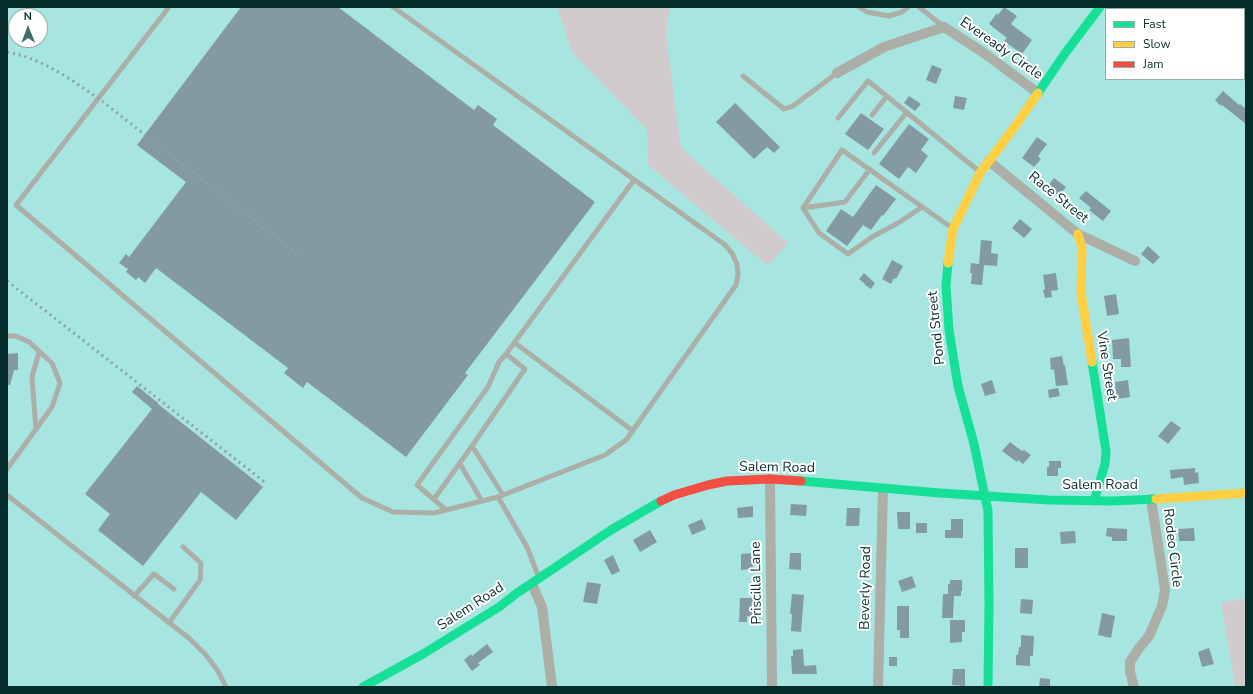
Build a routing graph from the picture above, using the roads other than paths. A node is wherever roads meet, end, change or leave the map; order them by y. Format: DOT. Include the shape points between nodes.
graph roads {
  1 [pos="169,7"];
  2 [pos="393,7"];
  3 [pos="859,7"];
  4 [pos="908,7"];
  5 [pos="919,7"];
  6 [pos="1100,7"];
  7 [pos="944,27"];
  8 [pos="838,73"];
  9 [pos="743,76"];
  10 [pos="1038,92"];
  11 [pos="887,96"];
  12 [pos="907,112"];
  13 [pos="872,115"];
  14 [pos="838,118"];
  15 [pos="874,153"];
  16 [pos="989,161"];
  17 [pos="870,169"];
  18 [pos="980,173"];
  19 [pos="634,180"];
  20 [pos="922,207"];
  21 [pos="802,208"];
  22 [pos="953,229"];
  23 [pos="1078,234"];
  24 [pos="1135,261"];
  25 [pos="7,336"];
  26 [pos="514,343"];
  27 [pos="39,352"];
  28 [pos="506,354"];
  29 [pos="36,430"];
  30 [pos="633,431"];
  31 [pos="472,446"];
  32 [pos="460,464"];
  33 [pos="7,469"];
  34 [pos="770,479"];
  35 [pos="883,489"];
  36 [pos="1246,493"];
  37 [pos="7,495"];
  38 [pos="504,495"];
  39 [pos="984,496"];
  40 [pos="498,497"];
  41 [pos="434,499"];
  42 [pos="1151,499"];
  43 [pos="482,501"];
  44 [pos="1094,501"];
  45 [pos="446,510"];
  46 [pos="183,547"];
  47 [pos="535,581"];
  48 [pos="174,589"];
  49 [pos="134,596"];
  50 [pos="169,623"];
  51 [pos="226,687"];
  52 [pos="363,687"];
  53 [pos="552,687"];
  54 [pos="772,687"];
  55 [pos="878,687"];
  56 [pos="988,687"];
  57 [pos="1134,687"];
  1 -- 45 [label="lane" via="16,205 362,498 393,512 434,513"];
  2 -- 19 [label="lane"];
  3 -- 4 [label="lane" via="867,12 889,16"];
  5 -- 7 [label="lane"];
  6 -- 10 [label="street, Pond Street"];
  7 -- 8 [label="street, Eveready Circle" via="884,47"];
  7 -- 10 [label="street, Eveready Circle"];
  8 -- 9 [label="lane" via="793,106 784,109"];
  10 -- 16 [label="street, Pond Street"];
  11 -- 12 [label="lane"];
  11 -- 13 [label="lane"];
  11 -- 14 [label="lane" via="868,81"];
  12 -- 15 [label="lane"];
  12 -- 18 [label="lane"];
  16 -- 18 [label="street, Pond Street"];
  16 -- 23 [label="street, Race Street"];
  17 -- 20 [label="lane"];
  17 -- 21 [label="lane" via="845,202"];
  17 -- 21 [label="lane" via="842,150"];
  18 -- 22 [label="street, Pond Street"];
  19 -- 26 [label="lane"];
  19 -- 30 [label="lane" via="724,244 738,264 738,275 736,285"];
  20 -- 21 [label="lane" via="848,254 819,233"];
  20 -- 22 [label="lane"];
  22 -- 39 [label="street, Pond Street" via="946,280 949,330 958,386 974,444"];
  23 -- 24 [label="street, Race Street"];
  23 -- 44 [label="street, Vine Street" via="1082,248 1081,292 1106,450 1105,464"];
  25 -- 27 [label="lane" via="16,336 29,342"];
  26 -- 28 [label="lane"];
  26 -- 30 [label="lane"];
  27 -- 29 [label="lane" via="32,378"];
  27 -- 29 [label="lane" via="52,363 60,383 52,407"];
  28 -- 31 [label="lane" via="525,369"];
  28 -- 41 [label="lane" via="499,362 488,387 417,485"];
  29 -- 33 [label="lane"];
  30 -- 38 [label="lane" via="626,440 605,455"];
  31 -- 32 [label="lane"];
  31 -- 38 [label="lane"];
  32 -- 41 [label="lane"];
  32 -- 43 [label="lane"];
  34 -- 35 [label="street, Salem Road"];
  34 -- 47 [label="street, Salem Road" via="727,481 674,495 611,530"];
  34 -- 54 [label="street, Priscilla Lane"];
  35 -- 39 [label="street, Salem Road"];
  35 -- 55 [label="street, Beverly Road"];
  36 -- 42 [label="street, Salem Road"];
  37 -- 49 [label="lane"];
  38 -- 40 [label="lane"];
  39 -- 44 [label="street, Salem Road"];
  39 -- 56 [label="street, Pond Street" via="988,511"];
  40 -- 43 [label="lane"];
  40 -- 47 [label="lane" via="527,547"];
  41 -- 45 [label="lane"];
  42 -- 44 [label="street, Salem Road"];
  42 -- 57 [label="street, Rodeo Circle" via="1165,590 1162,606 1149,636 1130,662"];
  43 -- 45 [label="lane"];
  46 -- 50 [label="lane" via="201,563 200,580"];
  47 -- 52 [label="street, Salem Road" via="499,607 423,654"];
  47 -- 53 [label="street" via="542,608"];
  48 -- 49 [label="lane" via="154,574"];
  49 -- 50 [label="lane"];
  50 -- 51 [label="lane" via="206,655"];
}
